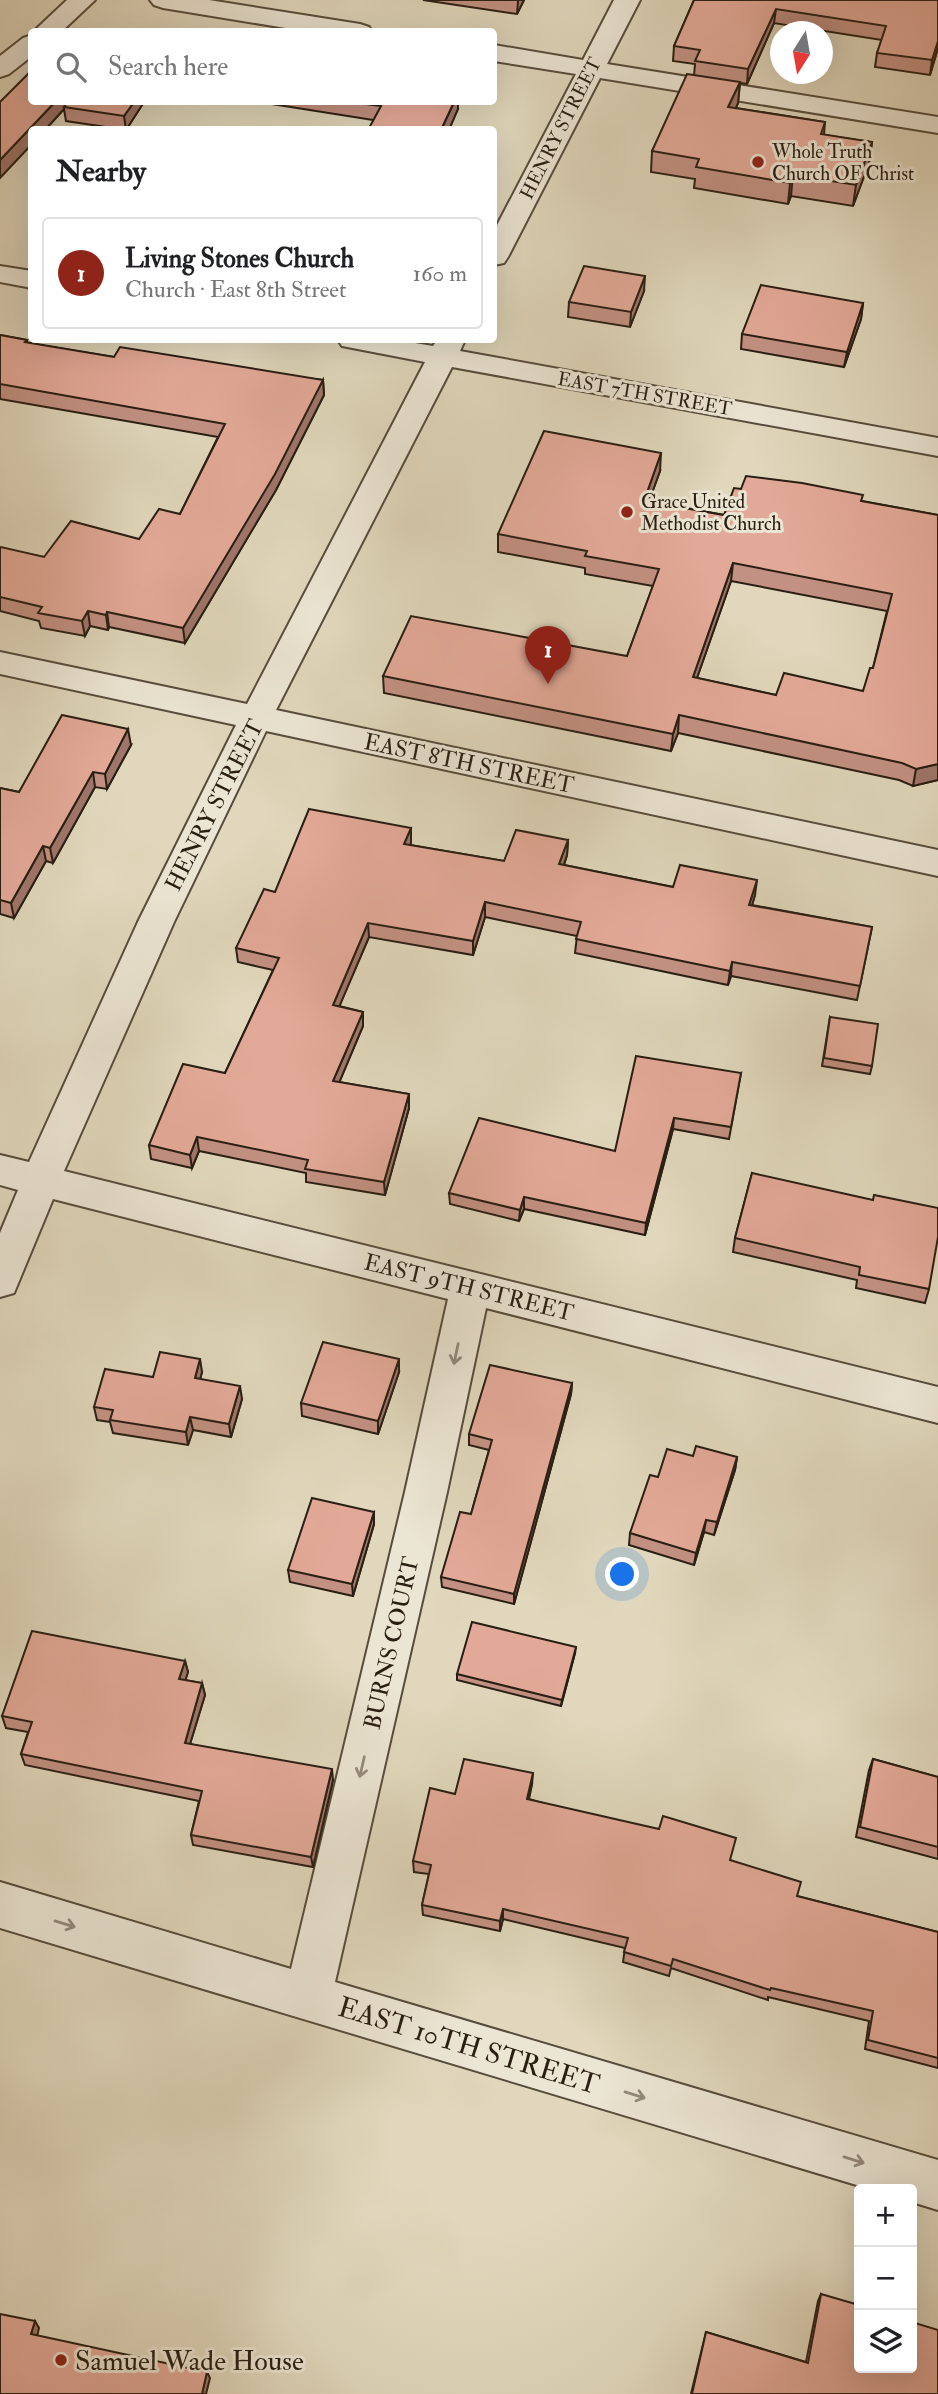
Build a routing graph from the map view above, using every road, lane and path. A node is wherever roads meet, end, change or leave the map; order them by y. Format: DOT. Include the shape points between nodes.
graph roads {
  1 [pos="82,0"];
  2 [pos="163,0"];
  3 [pos="627,0"];
  4 [pos="50,28"];
  5 [pos="334,28"];
  6 [pos="28,46"];
  7 [pos="497,53"];
  8 [pos="0,69"];
  9 [pos="591,69"];
  10 [pos="938,125"];
  11 [pos="497,251"];
  12 [pos="0,274"];
  13 [pos="28,279"];
  14 [pos="387,343"];
  15 [pos="446,348"];
  16 [pos="938,447"];
  17 [pos="0,663"];
  18 [pos="258,718"];
  19 [pos="938,863"];
  20 [pos="0,1170"];
  21 [pos="39,1180"];
  22 [pos="0,1281"];
  23 [pos="470,1287"];
  24 [pos="938,1405"];
  25 [pos="0,1905"];
  26 [pos="308,1997"];
  27 [pos="938,2185"];
  1 -- 4 [label="street"];
  2 -- 5 [label="street"];
  3 -- 9 [label="street, HENRY STREET"];
  6 -- 8 [label="street"];
  7 -- 9 [label="street"];
  9 -- 10 [label="street"];
  9 -- 11 [label="street, HENRY STREET"];
  12 -- 13 [label="street"];
  14 -- 15 [label="street, EAST 7TH STREET"];
  15 -- 16 [label="street, EAST 7TH STREET"];
  15 -- 18 [label="street, HENRY STREET"];
  17 -- 18 [label="street, EAST 8TH STREET"];
  18 -- 19 [label="street, EAST 8TH STREET"];
  18 -- 21 [label="street, HENRY STREET" via="154,924"];
  20 -- 21 [label="street, EAST 9TH STREET"];
  21 -- 22 [label="street, HENRY STREET"];
  21 -- 23 [label="street, EAST 9TH STREET"];
  23 -- 24 [label="street, EAST 9TH STREET"];
  23 -- 26 [label="street, BURNS COURT, one-way"];
  25 -- 26 [label="street, EAST 10TH STREET, one-way"];
  26 -- 27 [label="street, EAST 10TH STREET, one-way"];
}
